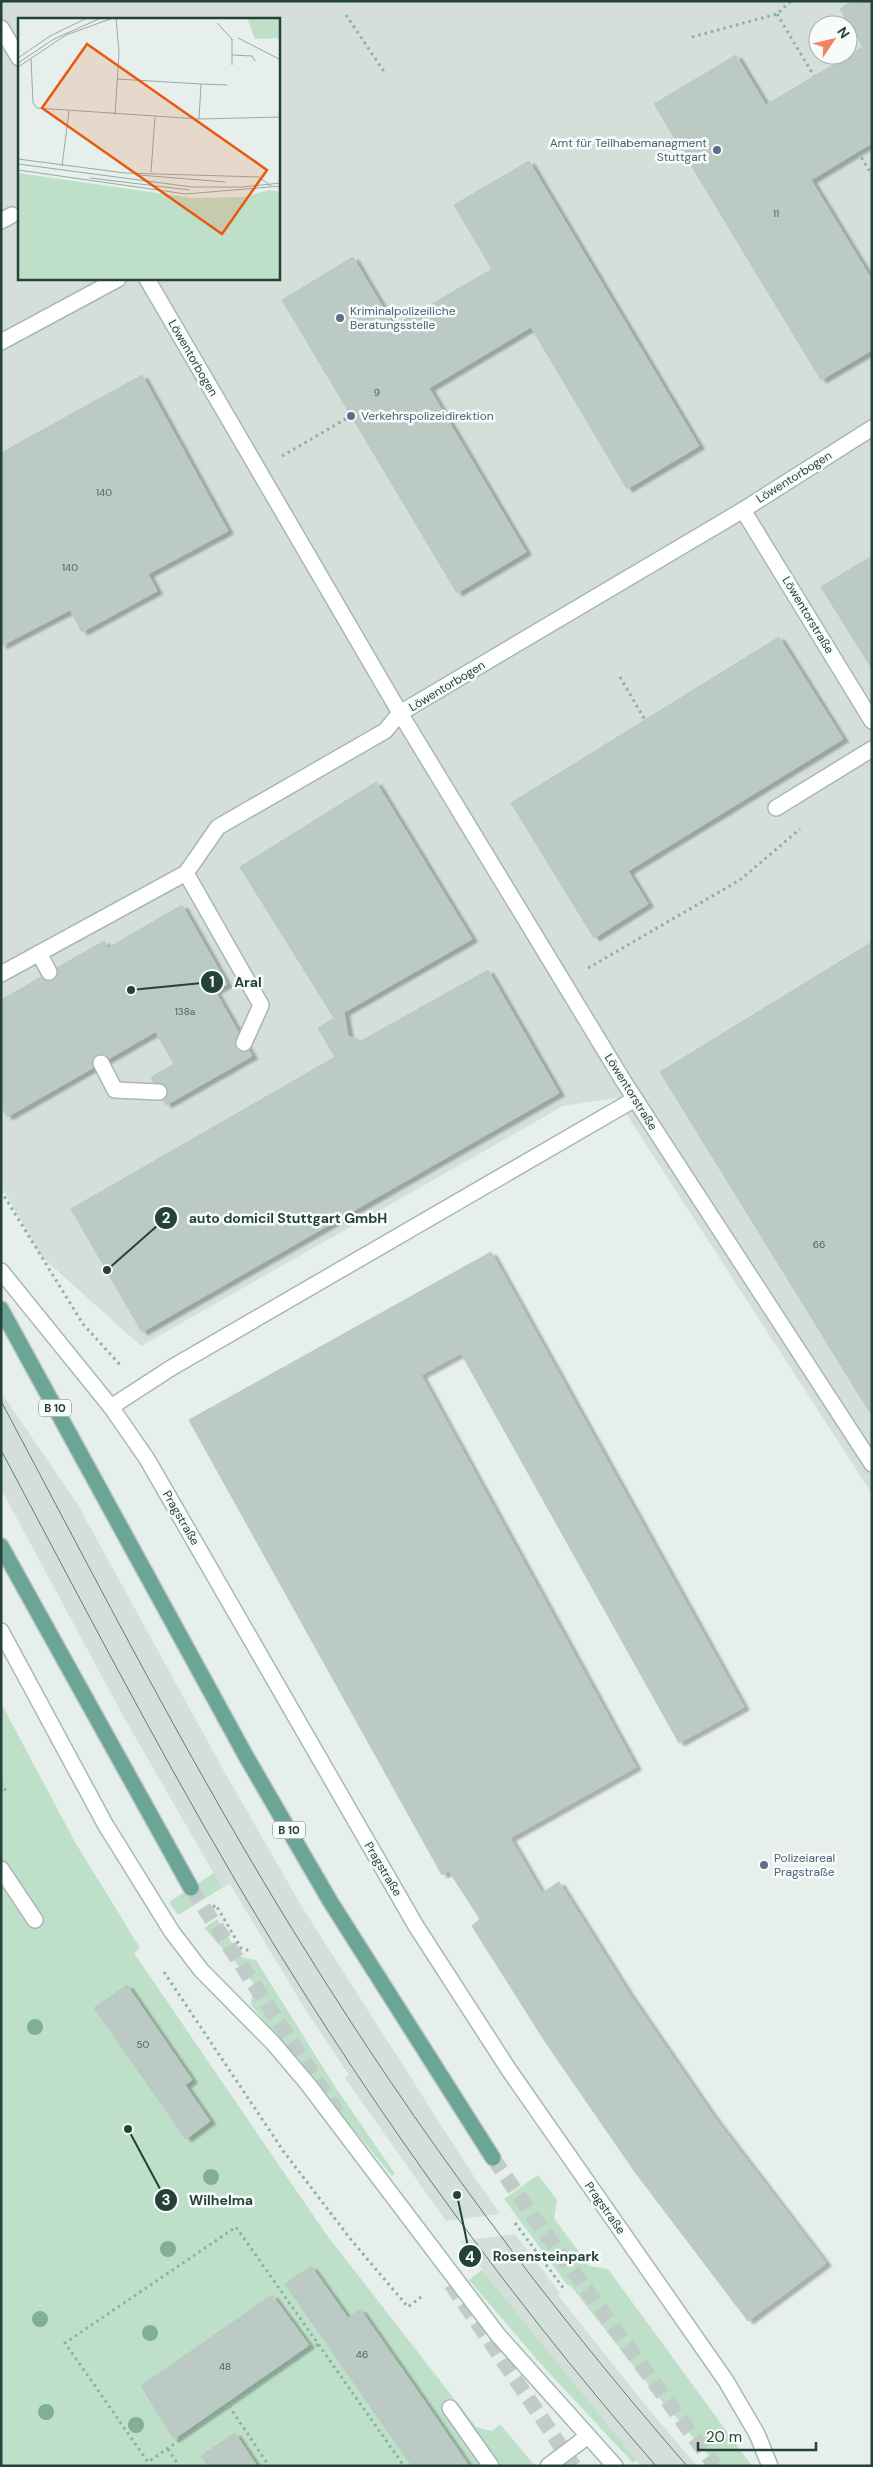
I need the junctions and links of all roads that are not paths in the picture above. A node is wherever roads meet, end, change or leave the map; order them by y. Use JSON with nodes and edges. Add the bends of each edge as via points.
{"nodes":[{"id":1,"x":1,"y":28,"type":"edge"},
{"id":2,"x":18,"y":56,"type":"edge"},
{"id":3,"x":116,"y":280,"type":"edge"},
{"id":4,"x":147,"y":280,"type":"edge"},
{"id":5,"x":1,"y":342,"type":"edge"},
{"id":6,"x":872,"y":428,"type":"edge"},
{"id":7,"x":743,"y":510,"type":"junction"},
{"id":8,"x":400,"y":713,"type":"junction"},
{"id":9,"x":872,"y":721,"type":"edge"},
{"id":10,"x":872,"y":749,"type":"edge"},
{"id":11,"x":776,"y":808,"type":"dead end"},
{"id":12,"x":186,"y":873,"type":"junction"},
{"id":13,"x":39,"y":953,"type":"junction"},
{"id":14,"x":49,"y":972,"type":"dead end"},
{"id":15,"x":1,"y":974,"type":"edge"},
{"id":16,"x":244,"y":1043,"type":"dead end"},
{"id":17,"x":101,"y":1063,"type":"dead end"},
{"id":18,"x":159,"y":1092,"type":"dead end"},
{"id":19,"x":636,"y":1099,"type":"junction"},
{"id":20,"x":1,"y":1271,"type":"edge"},
{"id":21,"x":1,"y":1309,"type":"edge"},
{"id":22,"x":110,"y":1407,"type":"junction"},
{"id":23,"x":872,"y":1464,"type":"edge"},
{"id":24,"x":1,"y":1546,"type":"edge"},
{"id":25,"x":1,"y":1631,"type":"edge"},
{"id":26,"x":1,"y":1869,"type":"edge"},
{"id":27,"x":191,"y":1888,"type":"tunnel mouth"},
{"id":28,"x":35,"y":1920,"type":"dead end"},
{"id":29,"x":494,"y":2158,"type":"tunnel mouth"},
{"id":30,"x":450,"y":2408,"type":"dead end"},
{"id":31,"x":588,"y":2436,"type":"junction"},
{"id":32,"x":491,"y":2466,"type":"edge"},
{"id":33,"x":548,"y":2466,"type":"edge"},
{"id":34,"x":615,"y":2466,"type":"edge"},
{"id":35,"x":770,"y":2466,"type":"edge"}],
"edges":[{"from":1,"to":2,"type":"street"},
{"from":3,"to":5,"type":"street"},
{"from":4,"to":8,"type":"street","name":"Löwentorbogen"},
{"from":6,"to":7,"type":"street","name":"Löwentorbogen"},
{"from":7,"to":8,"type":"street","name":"Löwentorbogen"},
{"from":7,"to":9,"type":"street","name":"Löwentorstraße"},
{"from":8,"to":12,"type":"street","via":[[385,731],[218,827]]},
{"from":8,"to":19,"type":"street","name":"Löwentorstraße"},
{"from":10,"to":11,"type":"street"},
{"from":12,"to":13,"type":"street"},
{"from":12,"to":16,"type":"street","via":[[262,1005]]},
{"from":13,"to":14,"type":"street"},
{"from":13,"to":15,"type":"street"},
{"from":17,"to":18,"type":"street","via":[[116,1090]]},
{"from":19,"to":22,"type":"street","via":[[139,1387]]},
{"from":19,"to":23,"type":"street","name":"Löwentorstraße"},
{"from":20,"to":22,"type":"street","name":"Pragstraße"},
{"from":21,"to":29,"type":"main road","number":"B 10","via":[[242,1749],[330,1901]]},
{"from":22,"to":35,"type":"street","name":"Pragstraße","via":[[147,1459],[416,1926],[509,2070],[726,2382],[757,2434]]},
{"from":24,"to":27,"type":"main road"},
{"from":25,"to":31,"type":"street","via":[[105,1824],[172,1932],[201,1970],[273,2043],[307,2083],[498,2335]]},
{"from":26,"to":28,"type":"street"},
{"from":30,"to":32,"type":"street"},
{"from":31,"to":33,"type":"street"},
{"from":31,"to":34,"type":"street"}]}
